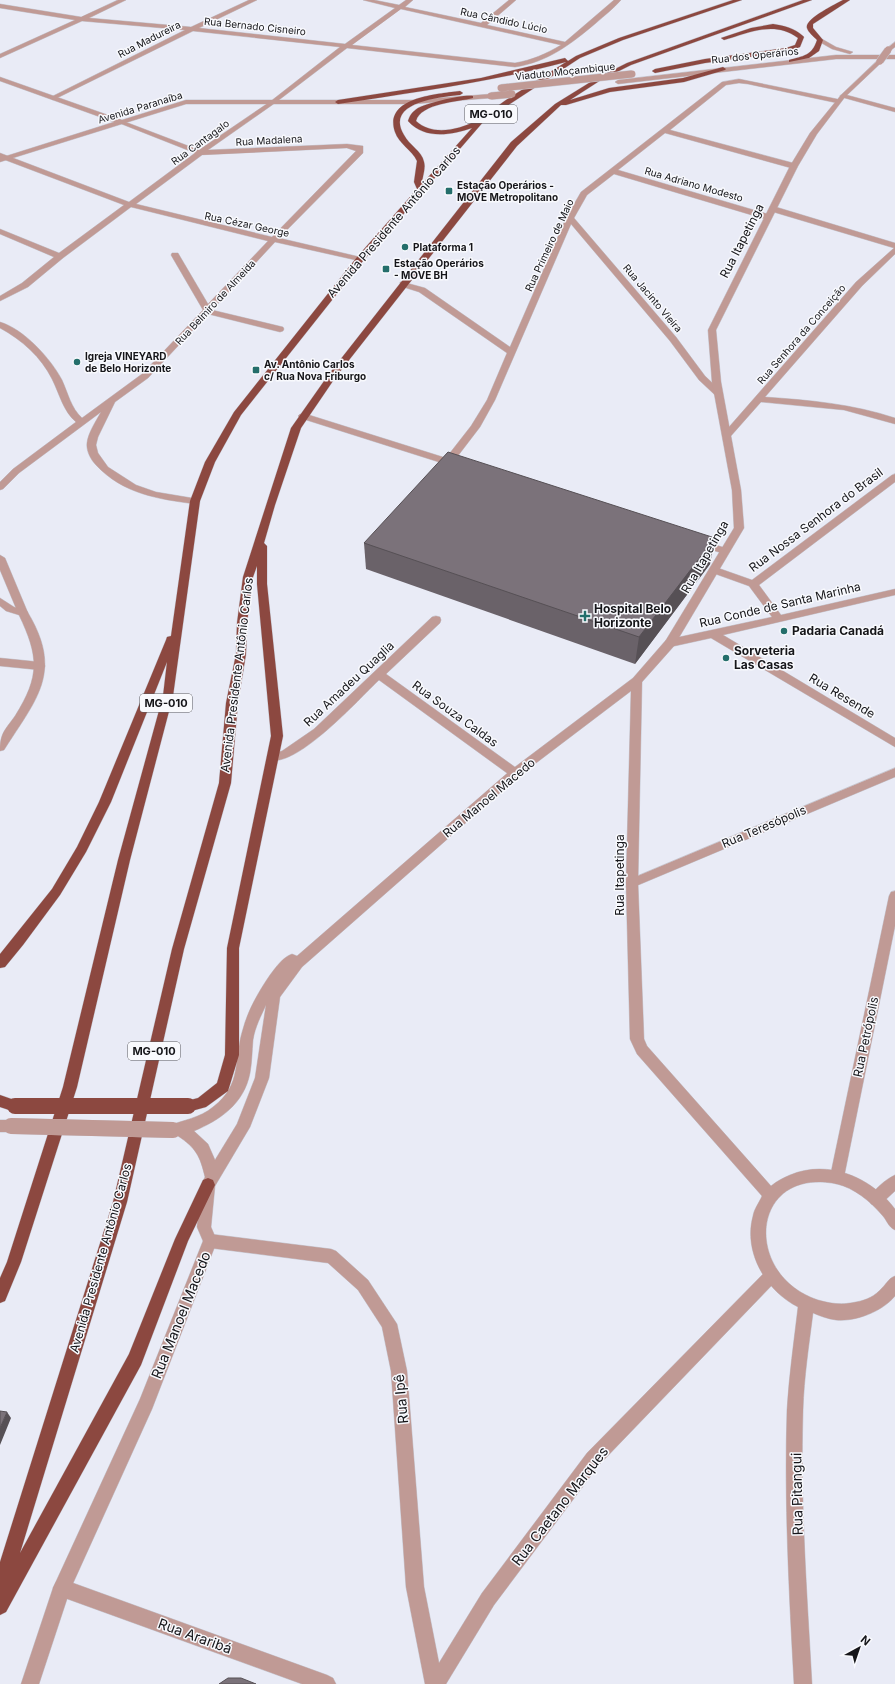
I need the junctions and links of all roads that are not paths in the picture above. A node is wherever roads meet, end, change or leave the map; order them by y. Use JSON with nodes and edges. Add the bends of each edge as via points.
{"nodes":[{"id":1,"x":7,"y":0,"type":"edge"},
{"id":2,"x":123,"y":0,"type":"edge"},
{"id":3,"x":254,"y":0,"type":"edge"},
{"id":4,"x":366,"y":0,"type":"edge"},
{"id":5,"x":410,"y":0,"type":"edge"},
{"id":6,"x":513,"y":0,"type":"edge"},
{"id":7,"x":618,"y":0,"type":"edge"},
{"id":8,"x":739,"y":0,"type":"edge"},
{"id":9,"x":809,"y":0,"type":"edge"},
{"id":10,"x":847,"y":0,"type":"edge"},
{"id":11,"x":0,"y":3,"type":"edge"},
{"id":12,"x":0,"y":6,"type":"edge"},
{"id":13,"x":400,"y":7,"type":"junction"},
{"id":14,"x":83,"y":19,"type":"junction"},
{"id":15,"x":482,"y":26,"type":"junction"},
{"id":16,"x":192,"y":29,"type":"junction"},
{"id":17,"x":820,"y":40,"type":"junction"},
{"id":18,"x":567,"y":44,"type":"junction"},
{"id":19,"x":895,"y":44,"type":"edge"},
{"id":20,"x":346,"y":46,"type":"junction"},
{"id":21,"x":851,"y":52,"type":"junction"},
{"id":22,"x":814,"y":53,"type":"junction"},
{"id":23,"x":895,"y":55,"type":"edge"},
{"id":24,"x":0,"y":56,"type":"edge"},
{"id":25,"x":578,"y":57,"type":"junction"},
{"id":26,"x":647,"y":58,"type":"junction"},
{"id":27,"x":791,"y":61,"type":"junction"},
{"id":28,"x":723,"y":69,"type":"junction"},
{"id":29,"x":655,"y":71,"type":"junction"},
{"id":30,"x":632,"y":74,"type":"joint"},
{"id":31,"x":0,"y":79,"type":"edge"},
{"id":32,"x":618,"y":82,"type":"joint"},
{"id":33,"x":501,"y":88,"type":"joint"},
{"id":34,"x":460,"y":93,"type":"junction"},
{"id":35,"x":491,"y":96,"type":"joint"},
{"id":36,"x":471,"y":97,"type":"junction"},
{"id":37,"x":53,"y":98,"type":"junction"},
{"id":38,"x":840,"y":98,"type":"junction"},
{"id":39,"x":274,"y":102,"type":"junction"},
{"id":40,"x":338,"y":102,"type":"junction"},
{"id":41,"x":370,"y":102,"type":"junction"},
{"id":42,"x":413,"y":102,"type":"junction"},
{"id":43,"x":557,"y":105,"type":"junction"},
{"id":44,"x":895,"y":110,"type":"edge"},
{"id":45,"x":402,"y":111,"type":"junction"},
{"id":46,"x":482,"y":120,"type":"junction"},
{"id":47,"x":121,"y":122,"type":"junction"},
{"id":48,"x":663,"y":130,"type":"junction"},
{"id":49,"x":360,"y":148,"type":"joint"},
{"id":50,"x":200,"y":153,"type":"junction"},
{"id":51,"x":2,"y":157,"type":"edge"},
{"id":52,"x":794,"y":166,"type":"junction"},
{"id":53,"x":613,"y":171,"type":"junction"},
{"id":54,"x":421,"y":190,"type":"junction"},
{"id":55,"x":131,"y":205,"type":"junction"},
{"id":56,"x":771,"y":213,"type":"junction"},
{"id":57,"x":570,"y":218,"type":"junction"},
{"id":58,"x":0,"y":230,"type":"edge"},
{"id":59,"x":273,"y":240,"type":"junction"},
{"id":60,"x":895,"y":246,"type":"edge"},
{"id":61,"x":895,"y":250,"type":"edge"},
{"id":62,"x":174,"y":254,"type":"dead end"},
{"id":63,"x":60,"y":256,"type":"junction"},
{"id":64,"x":360,"y":258,"type":"junction"},
{"id":65,"x":403,"y":284,"type":"junction"},
{"id":66,"x":0,"y":298,"type":"edge"},
{"id":67,"x":208,"y":311,"type":"junction"},
{"id":68,"x":0,"y":325,"type":"edge"},
{"id":69,"x":280,"y":329,"type":"dead end"},
{"id":70,"x":512,"y":352,"type":"junction"},
{"id":71,"x":718,"y":393,"type":"junction"},
{"id":72,"x":758,"y":399,"type":"junction"},
{"id":73,"x":113,"y":401,"type":"junction"},
{"id":74,"x":303,"y":416,"type":"junction"},
{"id":75,"x":895,"y":421,"type":"edge"},
{"id":76,"x":81,"y":422,"type":"junction"},
{"id":77,"x":727,"y":435,"type":"junction"},
{"id":78,"x":448,"y":462,"type":"junction"},
{"id":79,"x":463,"y":467,"type":"edge"},
{"id":80,"x":895,"y":477,"type":"edge"},
{"id":81,"x":0,"y":487,"type":"edge"},
{"id":82,"x":196,"y":501,"type":"junction"},
{"id":83,"x":262,"y":536,"type":"junction"},
{"id":84,"x":693,"y":541,"type":"edge"},
{"id":85,"x":725,"y":551,"type":"junction"},
{"id":86,"x":0,"y":558,"type":"edge"},
{"id":87,"x":714,"y":570,"type":"junction"},
{"id":88,"x":753,"y":584,"type":"junction"},
{"id":89,"x":895,"y":592,"type":"edge"},
{"id":90,"x":0,"y":602,"type":"edge"},
{"id":91,"x":23,"y":613,"type":"junction"},
{"id":92,"x":779,"y":619,"type":"junction"},
{"id":93,"x":436,"y":620,"type":"dead end"},
{"id":94,"x":177,"y":624,"type":"junction"},
{"id":95,"x":714,"y":634,"type":"junction"},
{"id":96,"x":670,"y":643,"type":"junction"},
{"id":97,"x":0,"y":662,"type":"edge"},
{"id":98,"x":40,"y":666,"type":"junction"},
{"id":99,"x":379,"y":675,"type":"junction"},
{"id":100,"x":637,"y":681,"type":"junction"},
{"id":101,"x":895,"y":743,"type":"edge"},
{"id":102,"x":0,"y":747,"type":"edge"},
{"id":103,"x":273,"y":757,"type":"junction"},
{"id":104,"x":895,"y":772,"type":"edge"},
{"id":105,"x":515,"y":774,"type":"junction"},
{"id":106,"x":632,"y":883,"type":"junction"},
{"id":107,"x":895,"y":896,"type":"edge"},
{"id":108,"x":346,"y":920,"type":"junction"},
{"id":109,"x":1,"y":960,"type":"edge"},
{"id":110,"x":0,"y":1101,"type":"edge"},
{"id":111,"x":6,"y":1126,"type":"edge"},
{"id":112,"x":177,"y":1130,"type":"junction"},
{"id":113,"x":837,"y":1177,"type":"junction"},
{"id":114,"x":210,"y":1181,"type":"junction"},
{"id":115,"x":895,"y":1182,"type":"edge"},
{"id":116,"x":770,"y":1195,"type":"junction"},
{"id":117,"x":876,"y":1199,"type":"junction"},
{"id":118,"x":895,"y":1223,"type":"edge"},
{"id":119,"x":210,"y":1241,"type":"junction"},
{"id":120,"x":772,"y":1275,"type":"junction"},
{"id":121,"x":895,"y":1283,"type":"edge"},
{"id":122,"x":0,"y":1296,"type":"edge"},
{"id":123,"x":806,"y":1304,"type":"junction"},
{"id":124,"x":62,"y":1588,"type":"junction"},
{"id":125,"x":0,"y":1589,"type":"edge"},
{"id":126,"x":0,"y":1606,"type":"edge"},
{"id":127,"x":30,"y":1684,"type":"edge"},
{"id":128,"x":327,"y":1684,"type":"edge"},
{"id":129,"x":435,"y":1684,"type":"edge"},
{"id":130,"x":802,"y":1684,"type":"edge"}],
"edges":[{"from":1,"to":11,"type":"street"},
{"from":2,"to":14,"type":"street"},
{"from":3,"to":16,"type":"street","name":"Rua Madureira"},
{"from":4,"to":13,"type":"street","name":"Rua Cândido Lúcio"},
{"from":5,"to":13,"type":"street","name":"Rua Cantagalo"},
{"from":6,"to":15,"type":"street"},
{"from":7,"to":18,"type":"street","name":"Rua Bernado Cisneiro"},
{"from":8,"to":25,"type":"highway","name":"Avenida Presidente Antônio Carlos","number":"MG-010","via":[[621,39]]},
{"from":9,"to":26,"type":"highway","name":"Avenida Presidente Antônio Carlos","number":"MG-010"},
{"from":10,"to":17,"type":"highway","via":[[810,24],[810,28]]},
{"from":12,"to":14,"type":"street","name":"Rua Bernado Cisneiro"},
{"from":13,"to":15,"type":"street","name":"Rua Cândido Lúcio"},
{"from":13,"to":20,"type":"street","name":"Rua Cantagalo"},
{"from":14,"to":16,"type":"street","name":"Rua Bernado Cisneiro"},
{"from":14,"to":24,"type":"street"},
{"from":15,"to":18,"type":"street","name":"Rua Cândido Lúcio"},
{"from":16,"to":20,"type":"street","name":"Rua Bernado Cisneiro"},
{"from":16,"to":37,"type":"street","name":"Rua Madureira"},
{"from":17,"to":21,"type":"street","via":[[834,48]]},
{"from":17,"to":22,"type":"highway","via":[[819,48]]},
{"from":18,"to":20,"type":"street","name":"Rua Bernado Cisneiro","via":[[528,64],[508,65]]},
{"from":19,"to":38,"type":"street","name":"Rua Itapetinga","bridge":true},
{"from":20,"to":39,"type":"street","name":"Rua Cantagalo"},
{"from":21,"to":22,"type":"street","name":"Rua dos Operários"},
{"from":21,"to":23,"type":"street","name":"Rua dos Operários"},
{"from":22,"to":27,"type":"highway"},
{"from":22,"to":29,"type":"street","name":"Rua dos Operários"},
{"from":23,"to":27,"type":"street","name":"Rua dos Operários"},
{"from":25,"to":40,"type":"highway","via":[[505,75]]},
{"from":25,"to":46,"type":"highway","name":"Avenida Presidente Antônio Carlos","number":"MG-010"},
{"from":26,"to":29,"type":"highway","via":[[767,26],[786,28],[801,37],[798,46],[787,50],[705,61]]},
{"from":26,"to":43,"type":"highway","name":"Avenida Presidente Antônio Carlos","number":"MG-010","via":[[599,79]]},
{"from":27,"to":28,"type":"street","name":"Rua dos Operários"},
{"from":28,"to":32,"type":"street","name":"Rua dos Operários"},
{"from":28,"to":43,"type":"highway","via":[[684,80],[609,90]]},
{"from":29,"to":30,"type":"street","name":"Rua dos Operários"},
{"from":30,"to":33,"type":"street","name":"Viaduto Moçambique","bridge":true},
{"from":31,"to":37,"type":"street","name":"Rua Madalena"},
{"from":32,"to":35,"type":"street","name":"Viaduto Moçambique","bridge":true},
{"from":33,"to":34,"type":"street","name":"Avenida Paranaíba"},
{"from":34,"to":40,"type":"street","name":"Avenida Paranaíba"},
{"from":34,"to":42,"type":"highway"},
{"from":35,"to":36,"type":"street","name":"Avenida Paranaíba"},
{"from":36,"to":42,"type":"street","name":"Avenida Paranaíba"},
{"from":36,"to":46,"type":"highway","via":[[420,109],[413,114],[412,121],[422,128],[444,132],[462,129]]},
{"from":37,"to":47,"type":"street","name":"Rua Madalena"},
{"from":38,"to":44,"type":"street"},
{"from":38,"to":48,"type":"street","name":"Rua Primeiro de Maio","via":[[748,82],[724,83]]},
{"from":38,"to":52,"type":"street","name":"Rua Itapetinga"},
{"from":39,"to":40,"type":"street","name":"Avenida Paranaíba"},
{"from":39,"to":47,"type":"street","name":"Avenida Paranaíba","via":[[186,102]]},
{"from":39,"to":50,"type":"street","name":"Rua Cantagalo"},
{"from":40,"to":41,"type":"street","name":"Avenida Paranaíba"},
{"from":41,"to":42,"type":"street","name":"Avenida Paranaíba"},
{"from":41,"to":45,"type":"street","via":[[390,105]]},
{"from":42,"to":45,"type":"highway"},
{"from":43,"to":65,"type":"highway","name":"Avenida Presidente Antônio Carlos","number":"MG-010","via":[[514,144]]},
{"from":45,"to":54,"type":"highway","via":[[398,118],[398,131],[419,158],[421,169],[418,182]]},
{"from":46,"to":54,"type":"highway","name":"Avenida Presidente Antônio Carlos","number":"MG-010"},
{"from":47,"to":50,"type":"street","name":"Rua Madalena"},
{"from":47,"to":51,"type":"street","name":"Avenida Paranaíba"},
{"from":48,"to":52,"type":"street"},
{"from":48,"to":53,"type":"street","name":"Rua Primeiro de Maio"},
{"from":49,"to":50,"type":"street","name":"Rua Madalena","via":[[347,146]]},
{"from":49,"to":59,"type":"street","name":"Rua Belmiro de Almeida","via":[[360,151]]},
{"from":50,"to":55,"type":"street","name":"Rua Cantagalo"},
{"from":51,"to":55,"type":"street","name":"Rua Cézar George"},
{"from":52,"to":56,"type":"street","name":"Rua Itapetinga"},
{"from":53,"to":56,"type":"street","name":"Rua Adriano Modesto"},
{"from":53,"to":57,"type":"street","name":"Rua Primeiro de Maio","via":[[584,194]]},
{"from":54,"to":64,"type":"highway","name":"Avenida Presidente Antônio Carlos","number":"MG-010"},
{"from":55,"to":59,"type":"street","name":"Rua Cézar George"},
{"from":55,"to":63,"type":"street","name":"Rua Cantagalo"},
{"from":56,"to":60,"type":"street","name":"Rua Adriano Modesto"},
{"from":56,"to":71,"type":"street","name":"Rua Itapetinga","via":[[712,330]]},
{"from":57,"to":70,"type":"street","name":"Rua Primeiro de Maio"},
{"from":57,"to":71,"type":"street","name":"Rua Jacinto Vieira","via":[[673,339],[702,378]]},
{"from":58,"to":63,"type":"street"},
{"from":59,"to":64,"type":"street","name":"Rua Cézar George"},
{"from":59,"to":67,"type":"street","name":"Rua Belmiro de Almeida"},
{"from":61,"to":72,"type":"street","name":"Rua Senhora da Conceição","via":[[859,284]]},
{"from":62,"to":67,"type":"street"},
{"from":63,"to":66,"type":"street","name":"Rua Cantagalo","via":[[25,285]]},
{"from":64,"to":82,"type":"highway","name":"Avenida Presidente Antônio Carlos","number":"MG-010","via":[[237,414],[210,462]]},
{"from":65,"to":70,"type":"street","via":[[422,290]]},
{"from":65,"to":74,"type":"highway","name":"Avenida Presidente Antônio Carlos","number":"MG-010"},
{"from":67,"to":69,"type":"street"},
{"from":67,"to":73,"type":"street","name":"Rua Belmiro de Almeida","via":[[145,376]]},
{"from":68,"to":76,"type":"street","via":[[27,342],[42,356],[55,375],[68,408]]},
{"from":70,"to":78,"type":"street","name":"Rua Primeiro de Maio","via":[[491,400],[475,427]]},
{"from":71,"to":77,"type":"street","name":"Rua Itapetinga"},
{"from":72,"to":75,"type":"street","via":[[842,407],[866,411]]},
{"from":72,"to":77,"type":"street","name":"Rua Senhora da Conceição"},
{"from":73,"to":76,"type":"street","name":"Rua Belmiro de Almeida"},
{"from":73,"to":82,"type":"street","via":[[90,443],[93,455],[103,466],[132,486],[149,494]]},
{"from":74,"to":78,"type":"street"},
{"from":74,"to":83,"type":"highway","name":"Avenida Presidente Antônio Carlos","number":"MG-010","via":[[291,440]]},
{"from":76,"to":81,"type":"street","name":"Rua Belmiro de Almeida","via":[[16,471]]},
{"from":77,"to":85,"type":"street","name":"Rua Itapetinga","via":[[740,510],[739,528]]},
{"from":78,"to":79,"type":"street"},
{"from":80,"to":88,"type":"street","name":"Rua Nossa Senhora do Brasil"},
{"from":82,"to":94,"type":"highway","name":"Avenida Presidente Antônio Carlos","number":"MG-010"},
{"from":83,"to":103,"type":"highway","via":[[262,584],[277,736]]},
{"from":83,"to":125,"type":"highway","name":"Avenida Presidente Antônio Carlos","number":"MG-010","via":[[248,577],[225,783],[178,949],[120,1202]]},
{"from":84,"to":85,"type":"street"},
{"from":85,"to":87,"type":"street","name":"Rua Itapetinga"},
{"from":86,"to":91,"type":"street"},
{"from":87,"to":88,"type":"street"},
{"from":87,"to":96,"type":"street","name":"Rua Itapetinga"},
{"from":88,"to":92,"type":"street"},
{"from":89,"to":92,"type":"street","name":"Rua Conde de Santa Marinha"},
{"from":90,"to":91,"type":"street","via":[[10,609]]},
{"from":91,"to":98,"type":"street","via":[[38,645]]},
{"from":92,"to":95,"type":"street","name":"Rua Conde de Santa Marinha"},
{"from":93,"to":99,"type":"street","name":"Rua Amadeu Quaglia"},
{"from":94,"to":109,"type":"highway","via":[[105,802],[82,849],[56,892],[19,941]]},
{"from":94,"to":122,"type":"highway","name":"Avenida Presidente Antônio Carlos","number":"MG-010","via":[[168,696],[124,860],[70,1087],[14,1262]]},
{"from":95,"to":96,"type":"street","name":"Rua Conde de Santa Marinha"},
{"from":95,"to":101,"type":"street","name":"Rua Resende"},
{"from":96,"to":100,"type":"street","name":"Rua Itapetinga"},
{"from":97,"to":98,"type":"street"},
{"from":98,"to":102,"type":"street","via":[[36,687]]},
{"from":99,"to":103,"type":"street","name":"Rua Amadeu Quaglia","via":[[313,736],[292,752]]},
{"from":99,"to":105,"type":"street","name":"Rua Souza Caldas"},
{"from":100,"to":105,"type":"street","name":"Rua Manoel Macedo"},
{"from":100,"to":106,"type":"street","name":"Rua Itapetinga"},
{"from":103,"to":110,"type":"highway","bridge":true,"via":[[233,948],[232,1055],[223,1087],[201,1103],[188,1106],[15,1106]]},
{"from":104,"to":106,"type":"street","name":"Rua Teresópolis"},
{"from":105,"to":108,"type":"street","name":"Rua Manoel Macedo"},
{"from":106,"to":116,"type":"street","name":"Rua Itapetinga","via":[[636,1039],[642,1050]]},
{"from":107,"to":113,"type":"street","name":"Rua Petrópolis"},
{"from":108,"to":112,"type":"street","name":"Rua Manoel Macedo","via":[[286,963],[263,996],[247,1035],[240,1081],[230,1097],[217,1112]]},
{"from":108,"to":114,"type":"street","name":"Rua Manoel Macedo","via":[[297,963],[274,996],[262,1078],[243,1127]]},
{"from":111,"to":112,"type":"street","bridge":true},
{"from":112,"to":114,"type":"street","via":[[196,1139],[209,1163]]},
{"from":113,"to":116,"type":"street","via":[[812,1175],[788,1181]]},
{"from":113,"to":117,"type":"street","via":[[858,1185]]},
{"from":114,"to":119,"type":"street","name":"Rua Manoel Macedo","via":[[204,1227]]},
{"from":114,"to":126,"type":"highway","via":[[182,1239],[135,1358]]},
{"from":115,"to":117,"type":"street"},
{"from":116,"to":120,"type":"street","via":[[760,1212],[757,1233],[761,1254]]},
{"from":117,"to":118,"type":"street"},
{"from":119,"to":124,"type":"street","name":"Rua Manoel Macedo","via":[[146,1403]]},
{"from":119,"to":129,"type":"street","name":"Rua Ipê","via":[[331,1256],[364,1285],[389,1324],[399,1371],[415,1586]]},
{"from":120,"to":123,"type":"street","via":[[787,1292]]},
{"from":120,"to":129,"type":"street","name":"Rua Caetano Marques","via":[[593,1459],[488,1599]]},
{"from":121,"to":123,"type":"street","via":[[889,1294],[866,1309],[836,1313]]},
{"from":123,"to":130,"type":"street","name":"Rua Pitangui","via":[[795,1424]]},
{"from":124,"to":127,"type":"street","name":"Rua Manoel Macedo"},
{"from":124,"to":128,"type":"street","name":"Rua Araribá"}]}
